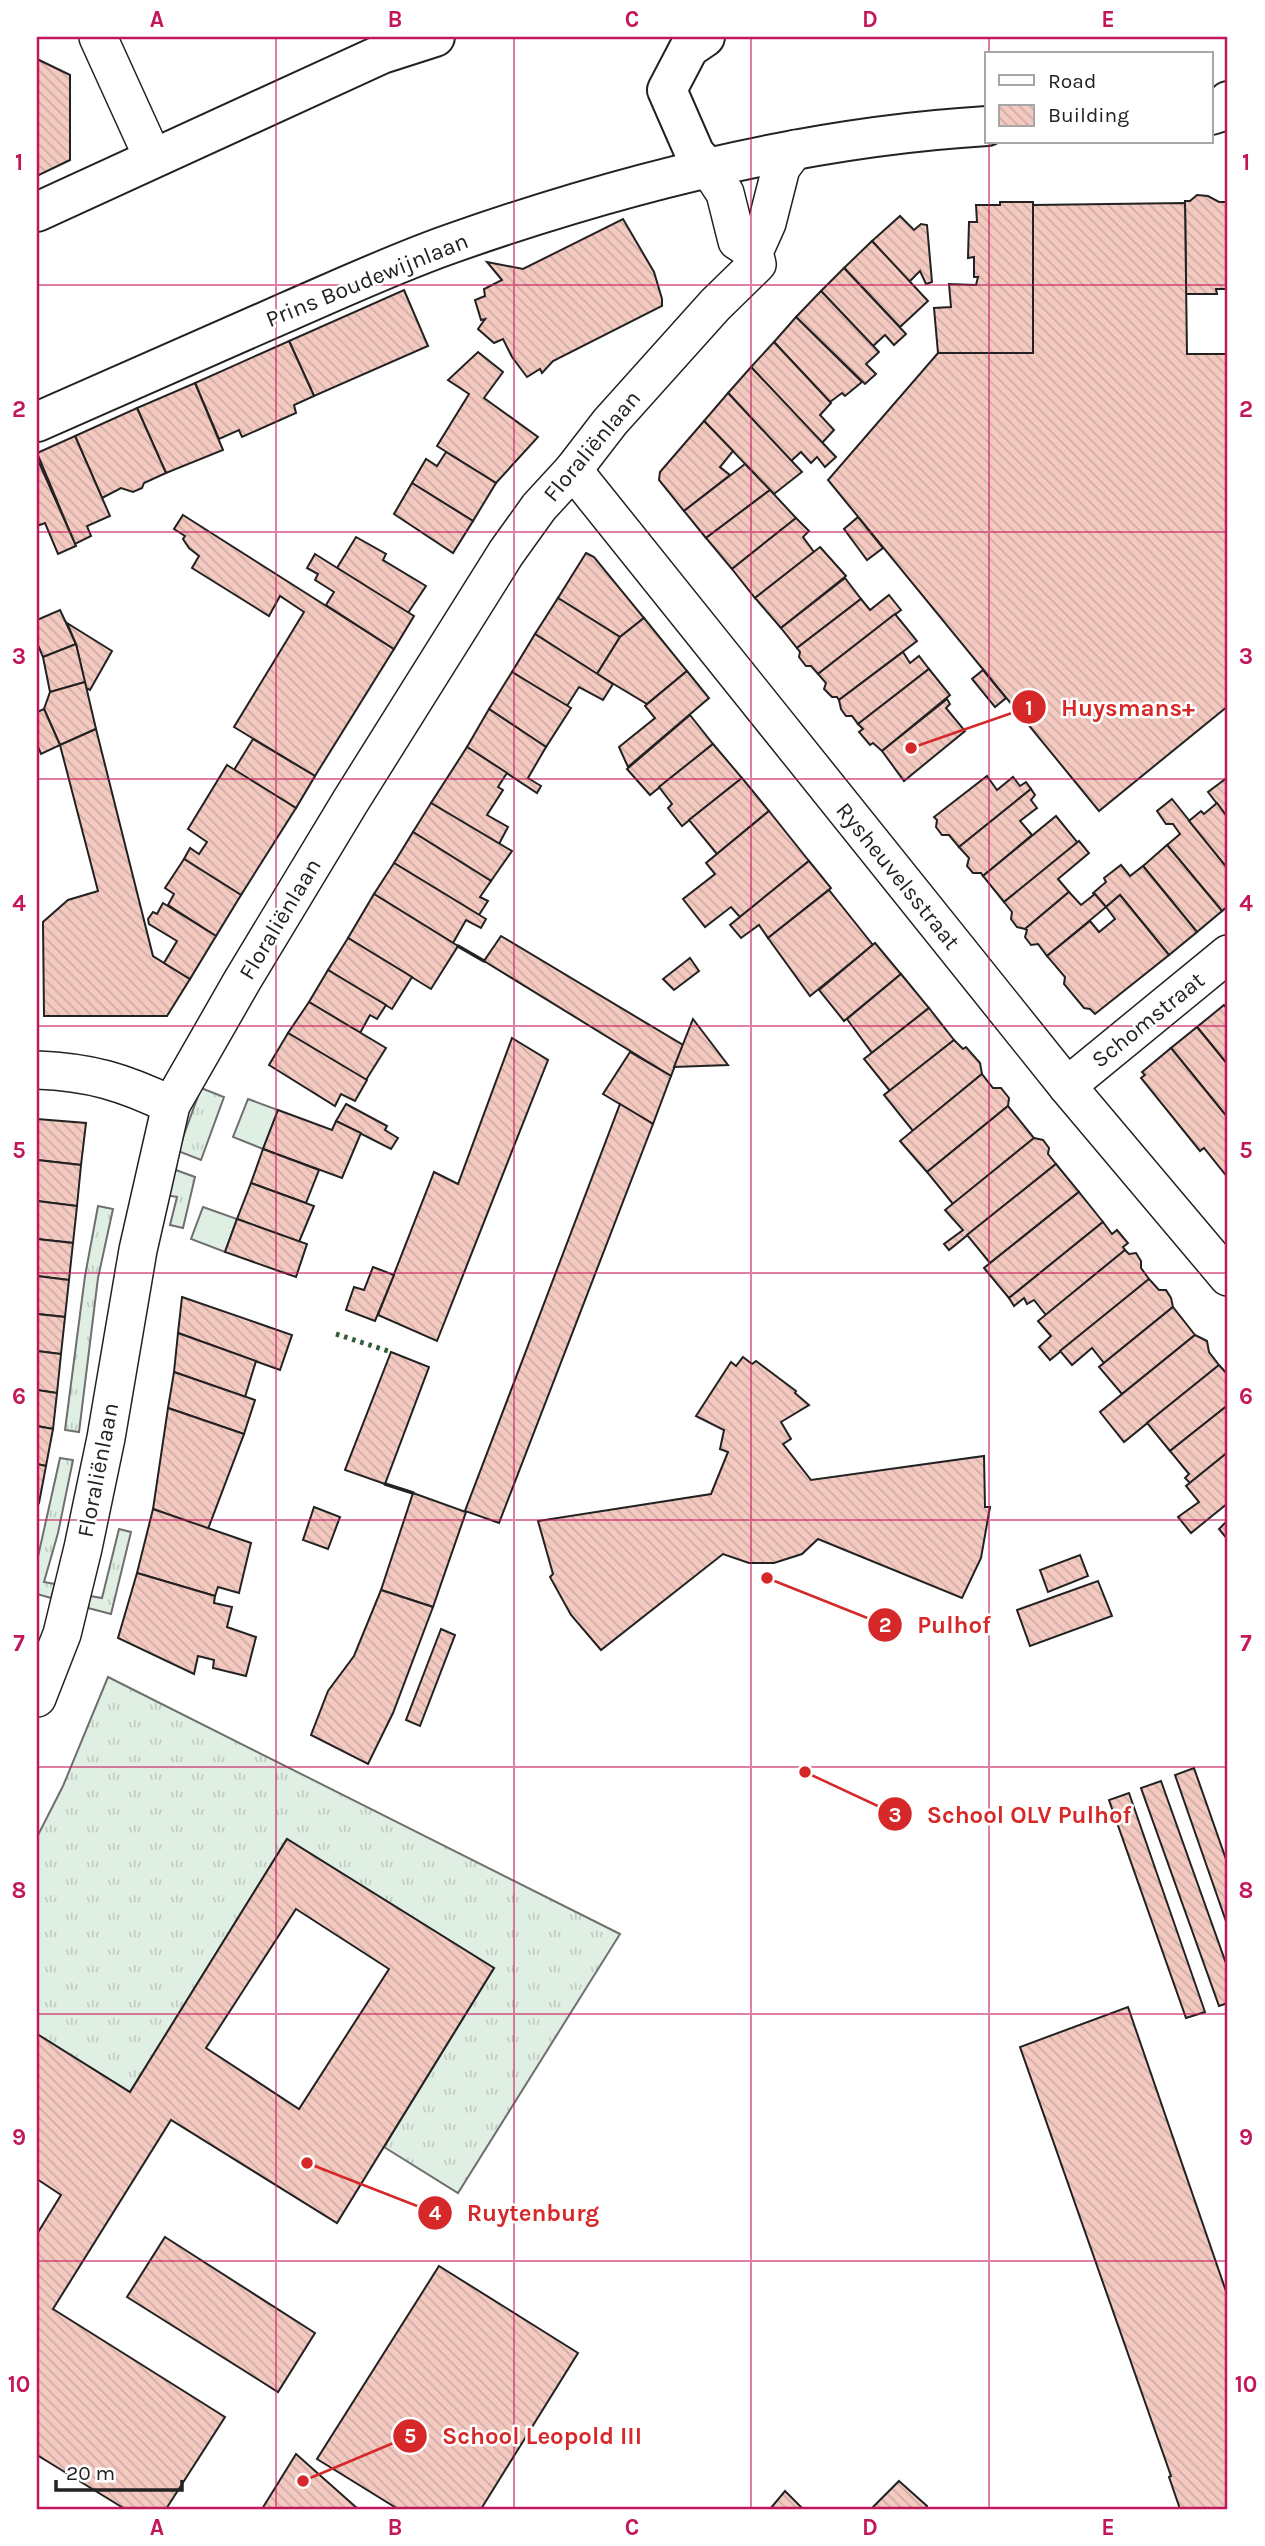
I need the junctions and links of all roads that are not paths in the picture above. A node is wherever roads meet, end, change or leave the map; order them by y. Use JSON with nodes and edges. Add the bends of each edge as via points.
{"nodes":[{"id":1,"x":98,"y":37,"type":"edge"},
{"id":2,"x":435,"y":37,"type":"edge"},
{"id":3,"x":705,"y":37,"type":"edge"},
{"id":4,"x":1228,"y":101,"type":"edge"},
{"id":5,"x":1212,"y":115,"type":"edge"},
{"id":6,"x":985,"y":126,"type":"edge"},
{"id":7,"x":795,"y":149,"type":"junction"},
{"id":8,"x":153,"y":158,"type":"junction"},
{"id":9,"x":709,"y":169,"type":"junction"},
{"id":10,"x":37,"y":212,"type":"edge"},
{"id":11,"x":754,"y":252,"type":"junction"},
{"id":12,"x":37,"y":422,"type":"edge"},
{"id":13,"x":573,"y":470,"type":"junction"},
{"id":14,"x":1228,"y":954,"type":"edge"},
{"id":15,"x":37,"y":1070,"type":"edge"},
{"id":16,"x":1067,"y":1086,"type":"junction"},
{"id":17,"x":171,"y":1105,"type":"junction"},
{"id":18,"x":1228,"y":1277,"type":"edge"},
{"id":19,"x":37,"y":1698,"type":"edge"}],
"edges":[{"from":1,"to":8,"type":"street"},
{"from":2,"to":8,"type":"main road","via":[[382,54]]},
{"from":3,"to":9,"type":"main road","via":[[689,48],[667,90],[695,154]]},
{"from":4,"to":5,"type":"main road","via":[[1224,111]]},
{"from":6,"to":7,"type":"main road","name":"Prins Boudewijnlaan"},
{"from":7,"to":9,"type":"main road","name":"Prins Boudewijnlaan"},
{"from":7,"to":11,"type":"street","name":"Floraliënlaan","via":[[781,168]]},
{"from":8,"to":10,"type":"main road"},
{"from":9,"to":11,"type":"street","via":[[725,193],[737,241]]},
{"from":9,"to":12,"type":"main road","name":"Prins Boudewijnlaan","via":[[629,188],[449,244]]},
{"from":11,"to":13,"type":"street","name":"Floraliënlaan","via":[[757,264],[610,422]]},
{"from":13,"to":16,"type":"street","name":"Rysheuvelsstraat"},
{"from":13,"to":17,"type":"street","name":"Floraliënlaan","via":[[506,553],[350,802]]},
{"from":14,"to":16,"type":"street","name":"Schomstraat"},
{"from":15,"to":17,"type":"street","via":[[95,1076]]},
{"from":16,"to":18,"type":"street","name":"Rysheuvelsstraat"},
{"from":17,"to":19,"type":"street","name":"Floraliënlaan","via":[[138,1250],[78,1569],[62,1633]]}]}
